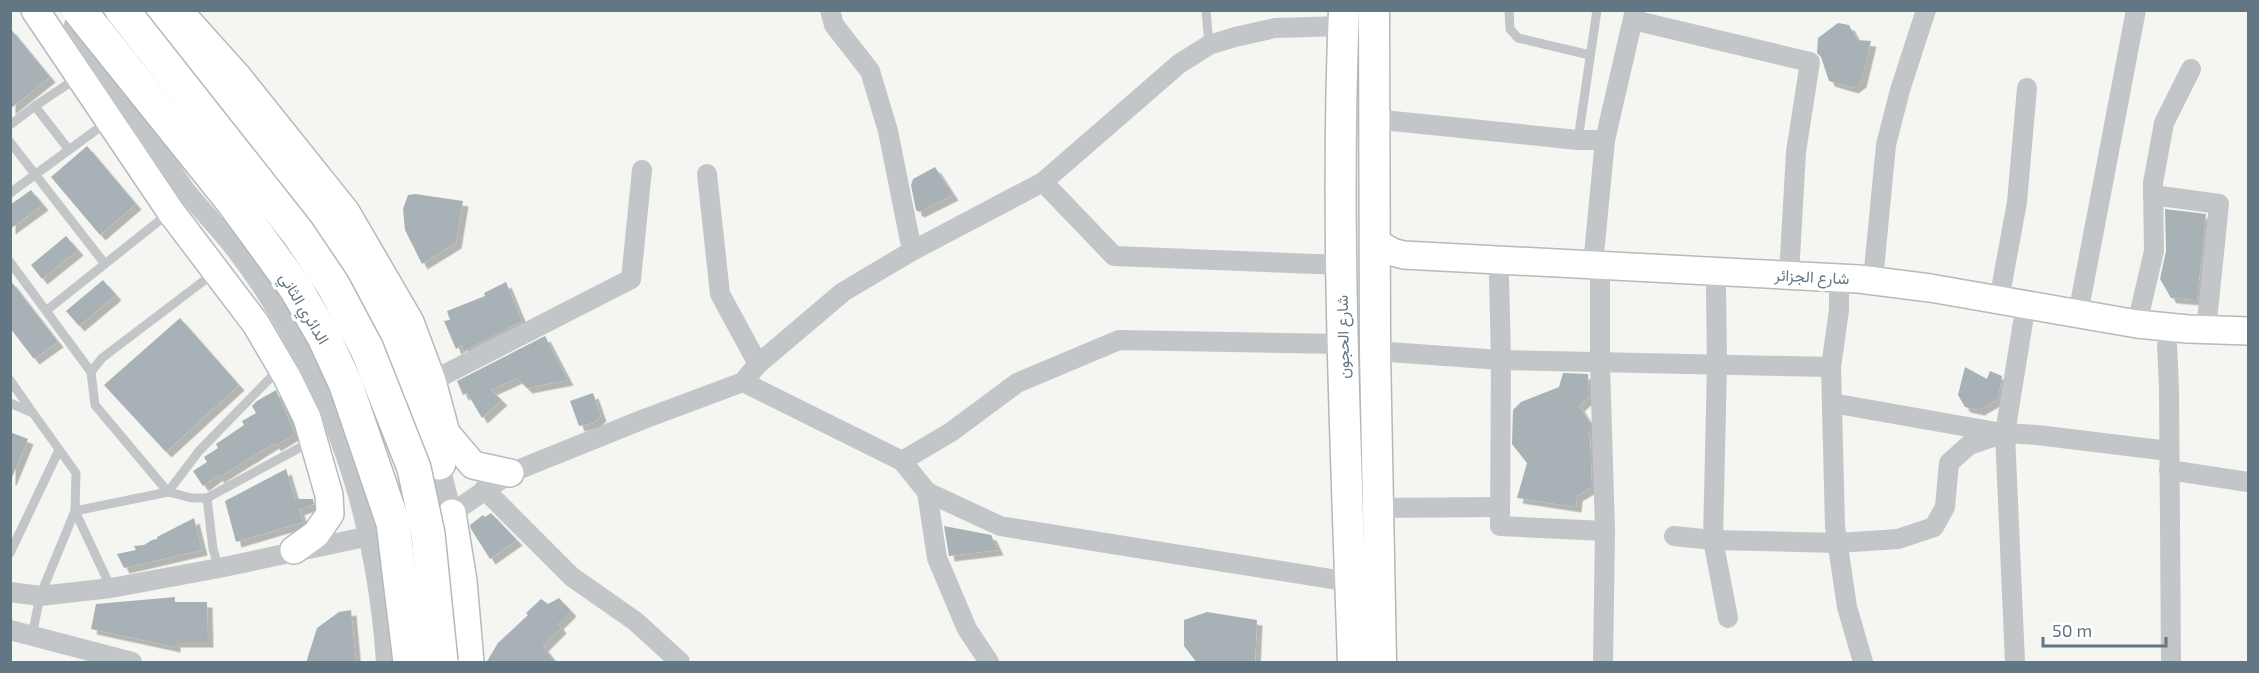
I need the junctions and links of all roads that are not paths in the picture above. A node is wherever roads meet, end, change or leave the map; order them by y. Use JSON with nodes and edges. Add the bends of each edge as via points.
{"nodes":[{"id":1,"x":35,"y":10,"type":"edge"},
{"id":2,"x":64,"y":10,"type":"edge"},
{"id":3,"x":79,"y":10,"type":"edge"},
{"id":4,"x":122,"y":10,"type":"edge"},
{"id":5,"x":144,"y":10,"type":"edge"},
{"id":6,"x":178,"y":10,"type":"edge"},
{"id":7,"x":830,"y":10,"type":"edge"},
{"id":8,"x":1206,"y":10,"type":"edge"},
{"id":9,"x":1374,"y":10,"type":"edge"},
{"id":10,"x":1509,"y":10,"type":"edge"},
{"id":11,"x":1597,"y":10,"type":"edge"},
{"id":12,"x":1926,"y":10,"type":"edge"},
{"id":13,"x":2136,"y":10,"type":"edge"},
{"id":14,"x":1634,"y":15,"type":"edge"},
{"id":15,"x":1344,"y":18,"type":"edge"},
{"id":16,"x":1209,"y":45,"type":"junction"},
{"id":17,"x":1590,"y":55,"type":"junction"},
{"id":18,"x":2191,"y":69,"type":"dead end"},
{"id":19,"x":80,"y":76,"type":"junction"},
{"id":20,"x":2027,"y":88,"type":"dead end"},
{"id":21,"x":35,"y":106,"type":"junction"},
{"id":22,"x":1373,"y":119,"type":"junction"},
{"id":23,"x":109,"y":121,"type":"junction"},
{"id":24,"x":10,"y":125,"type":"edge"},
{"id":25,"x":1578,"y":140,"type":"junction"},
{"id":26,"x":1605,"y":140,"type":"junction"},
{"id":27,"x":10,"y":142,"type":"edge"},
{"id":28,"x":69,"y":150,"type":"junction"},
{"id":29,"x":642,"y":170,"type":"dead end"},
{"id":30,"x":707,"y":174,"type":"dead end"},
{"id":31,"x":35,"y":175,"type":"junction"},
{"id":32,"x":1043,"y":182,"type":"junction"},
{"id":33,"x":10,"y":193,"type":"edge"},
{"id":34,"x":2153,"y":195,"type":"junction"},
{"id":35,"x":171,"y":212,"type":"junction"},
{"id":36,"x":1376,"y":242,"type":"junction"},
{"id":37,"x":912,"y":251,"type":"junction"},
{"id":38,"x":10,"y":262,"type":"edge"},
{"id":39,"x":105,"y":264,"type":"junction"},
{"id":40,"x":1341,"y":265,"type":"junction"},
{"id":41,"x":1598,"y":271,"type":"junction"},
{"id":42,"x":216,"y":272,"type":"junction"},
{"id":43,"x":1789,"y":275,"type":"junction"},
{"id":44,"x":1499,"y":277,"type":"junction"},
{"id":45,"x":1376,"y":279,"type":"junction"},
{"id":46,"x":1873,"y":280,"type":"junction"},
{"id":47,"x":1716,"y":288,"type":"junction"},
{"id":48,"x":1839,"y":295,"type":"junction"},
{"id":49,"x":1999,"y":300,"type":"junction"},
{"id":50,"x":47,"y":310,"type":"junction"},
{"id":51,"x":2078,"y":314,"type":"junction"},
{"id":52,"x":2023,"y":322,"type":"junction"},
{"id":53,"x":2137,"y":324,"type":"junction"},
{"id":54,"x":2206,"y":330,"type":"junction"},
{"id":55,"x":2248,"y":331,"type":"edge"},
{"id":56,"x":1342,"y":344,"type":"junction"},
{"id":57,"x":2167,"y":345,"type":"junction"},
{"id":58,"x":2248,"y":349,"type":"edge"},
{"id":59,"x":1375,"y":351,"type":"junction"},
{"id":60,"x":1501,"y":360,"type":"junction"},
{"id":61,"x":758,"y":364,"type":"junction"},
{"id":62,"x":1600,"y":364,"type":"junction"},
{"id":63,"x":1717,"y":365,"type":"junction"},
{"id":64,"x":281,"y":367,"type":"junction"},
{"id":65,"x":1831,"y":367,"type":"junction"},
{"id":66,"x":92,"y":372,"type":"junction"},
{"id":67,"x":10,"y":380,"type":"edge"},
{"id":68,"x":432,"y":381,"type":"junction"},
{"id":69,"x":743,"y":382,"type":"junction"},
{"id":70,"x":10,"y":403,"type":"edge"},
{"id":71,"x":1832,"y":403,"type":"junction"},
{"id":72,"x":33,"y":413,"type":"junction"},
{"id":73,"x":2005,"y":433,"type":"junction"},
{"id":74,"x":314,"y":440,"type":"junction"},
{"id":75,"x":443,"y":448,"type":"junction"},
{"id":76,"x":59,"y":450,"type":"junction"},
{"id":77,"x":2169,"y":460,"type":"junction"},
{"id":78,"x":902,"y":461,"type":"junction"},
{"id":79,"x":510,"y":473,"type":"junction"},
{"id":80,"x":2248,"y":482,"type":"edge"},
{"id":81,"x":484,"y":489,"type":"junction"},
{"id":82,"x":168,"y":492,"type":"junction"},
{"id":83,"x":927,"y":492,"type":"junction"},
{"id":84,"x":207,"y":498,"type":"junction"},
{"id":85,"x":1500,"y":507,"type":"junction"},
{"id":86,"x":1376,"y":508,"type":"junction"},
{"id":87,"x":75,"y":511,"type":"junction"},
{"id":88,"x":452,"y":513,"type":"junction"},
{"id":89,"x":1605,"y":531,"type":"junction"},
{"id":90,"x":370,"y":536,"type":"junction"},
{"id":91,"x":1674,"y":536,"type":"dead end"},
{"id":92,"x":1713,"y":540,"type":"junction"},
{"id":93,"x":1839,"y":543,"type":"junction"},
{"id":94,"x":294,"y":550,"type":"junction"},
{"id":95,"x":10,"y":553,"type":"edge"},
{"id":96,"x":219,"y":568,"type":"junction"},
{"id":97,"x":1350,"y":582,"type":"junction"},
{"id":98,"x":111,"y":588,"type":"junction"},
{"id":99,"x":10,"y":592,"type":"edge"},
{"id":100,"x":40,"y":597,"type":"junction"},
{"id":101,"x":1728,"y":618,"type":"dead end"},
{"id":102,"x":10,"y":630,"type":"edge"},
{"id":103,"x":32,"y":636,"type":"junction"},
{"id":104,"x":131,"y":662,"type":"edge"},
{"id":105,"x":386,"y":663,"type":"edge"},
{"id":106,"x":410,"y":663,"type":"edge"},
{"id":107,"x":441,"y":663,"type":"edge"},
{"id":108,"x":470,"y":663,"type":"edge"},
{"id":109,"x":681,"y":663,"type":"edge"},
{"id":110,"x":989,"y":663,"type":"edge"},
{"id":111,"x":1353,"y":663,"type":"edge"},
{"id":112,"x":1381,"y":663,"type":"edge"},
{"id":113,"x":1603,"y":663,"type":"edge"},
{"id":114,"x":1863,"y":663,"type":"edge"},
{"id":115,"x":2015,"y":663,"type":"edge"},
{"id":116,"x":2171,"y":663,"type":"edge"}],
"edges":[{"from":1,"to":19,"type":"street"},
{"from":2,"to":90,"type":"street","via":[[121,98],[186,190],[234,247],[291,333],[348,459]]},
{"from":3,"to":106,"type":"highway","name":"الدائري الثاني","bridge":true,"via":[[233,202],[295,287],[324,337],[351,397],[393,523]]},
{"from":4,"to":107,"type":"highway","name":"الدائري الثاني","bridge":true,"via":[[298,233],[333,285],[367,349],[414,468],[428,534]]},
{"from":5,"to":75,"type":"highway","via":[[247,119],[334,227],[408,360]]},
{"from":6,"to":68,"type":"street","via":[[238,77],[346,212],[410,322]]},
{"from":7,"to":37,"type":"street","via":[[834,25],[870,71],[888,131]]},
{"from":8,"to":16,"type":"lane"},
{"from":9,"to":22,"type":"main road","name":"شارع الحجون"},
{"from":10,"to":17,"type":"lane","via":[[1510,29],[1518,38]]},
{"from":11,"to":17,"type":"lane"},
{"from":12,"to":46,"type":"street","via":[[1886,145]]},
{"from":13,"to":51,"type":"street"},
{"from":14,"to":26,"type":"street"},
{"from":14,"to":43,"type":"street","via":[[1810,62],[1796,152]]},
{"from":15,"to":16,"type":"street","via":[[1275,28]]},
{"from":15,"to":40,"type":"main road","name":"شارع الحجون"},
{"from":16,"to":32,"type":"street","via":[[1179,64]]},
{"from":17,"to":25,"type":"lane"},
{"from":18,"to":34,"type":"street","via":[[2164,123]]},
{"from":19,"to":21,"type":"lane"},
{"from":19,"to":23,"type":"street"},
{"from":20,"to":49,"type":"street","via":[[2017,202]]},
{"from":21,"to":24,"type":"lane"},
{"from":21,"to":28,"type":"lane"},
{"from":22,"to":25,"type":"street"},
{"from":22,"to":36,"type":"main road","name":"شارع الحجون"},
{"from":23,"to":28,"type":"lane"},
{"from":23,"to":35,"type":"street"},
{"from":25,"to":26,"type":"street"},
{"from":26,"to":41,"type":"street"},
{"from":27,"to":31,"type":"lane"},
{"from":28,"to":31,"type":"lane"},
{"from":29,"to":68,"type":"street","via":[[631,279]]},
{"from":30,"to":61,"type":"street","via":[[720,294]]},
{"from":31,"to":33,"type":"lane"},
{"from":31,"to":39,"type":"lane"},
{"from":32,"to":37,"type":"street"},
{"from":32,"to":40,"type":"street","via":[[1114,256]]},
{"from":34,"to":53,"type":"street","via":[[2154,251]]},
{"from":34,"to":54,"type":"street","via":[[2219,204]]},
{"from":35,"to":39,"type":"lane"},
{"from":35,"to":42,"type":"street"},
{"from":36,"to":41,"type":"street","name":"شارع الجزائر","via":[[1398,254]]},
{"from":36,"to":45,"type":"main road","name":"شارع الحجون"},
{"from":37,"to":61,"type":"street","via":[[843,292]]},
{"from":38,"to":50,"type":"lane"},
{"from":39,"to":50,"type":"lane"},
{"from":40,"to":56,"type":"main road","name":"شارع الحجون"},
{"from":41,"to":43,"type":"street","name":"شارع الجزائر"},
{"from":41,"to":44,"type":"street","name":"شارع الجزائر"},
{"from":41,"to":47,"type":"street","name":"شارع الجزائر"},
{"from":41,"to":62,"type":"street"},
{"from":42,"to":64,"type":"street","via":[[256,324]]},
{"from":42,"to":66,"type":"lane","via":[[102,358]]},
{"from":43,"to":46,"type":"street","name":"شارع الجزائر"},
{"from":44,"to":45,"type":"street","name":"شارع الجزائر","via":[[1396,272]]},
{"from":44,"to":60,"type":"street"},
{"from":45,"to":59,"type":"main road","name":"شارع الحجون"},
{"from":46,"to":49,"type":"street","name":"شارع الجزائر"},
{"from":47,"to":48,"type":"street","name":"شارع الجزائر"},
{"from":47,"to":63,"type":"street"},
{"from":48,"to":52,"type":"street","name":"شارع الجزائر","via":[[1888,299]]},
{"from":48,"to":65,"type":"street"},
{"from":49,"to":51,"type":"street","name":"شارع الجزائر"},
{"from":50,"to":66,"type":"lane"},
{"from":51,"to":53,"type":"street","name":"شارع الجزائر"},
{"from":52,"to":57,"type":"street","name":"شارع الجزائر"},
{"from":52,"to":73,"type":"street"},
{"from":53,"to":54,"type":"street","name":"شارع الجزائر"},
{"from":54,"to":55,"type":"street","name":"شارع الجزائر"},
{"from":56,"to":78,"type":"street","via":[[1119,340],[1017,383],[951,432]]},
{"from":56,"to":97,"type":"main road","name":"شارع الحجون"},
{"from":57,"to":58,"type":"street","name":"شارع الجزائر"},
{"from":57,"to":77,"type":"street"},
{"from":59,"to":60,"type":"street"},
{"from":59,"to":86,"type":"main road","name":"شارع الحجون"},
{"from":60,"to":62,"type":"street"},
{"from":60,"to":85,"type":"street"},
{"from":61,"to":69,"type":"street"},
{"from":62,"to":63,"type":"street"},
{"from":62,"to":89,"type":"street"},
{"from":63,"to":65,"type":"street"},
{"from":63,"to":92,"type":"street"},
{"from":64,"to":74,"type":"street"},
{"from":64,"to":82,"type":"lane","via":[[199,451]]},
{"from":65,"to":71,"type":"street"},
{"from":66,"to":82,"type":"lane","via":[[96,405]]},
{"from":67,"to":72,"type":"lane"},
{"from":68,"to":75,"type":"street"},
{"from":69,"to":78,"type":"street"},
{"from":69,"to":79,"type":"street"},
{"from":70,"to":72,"type":"lane"},
{"from":71,"to":73,"type":"street"},
{"from":71,"to":93,"type":"street","via":[[1835,526]]},
{"from":72,"to":76,"type":"lane"},
{"from":73,"to":77,"type":"street","via":[[2037,435]]},
{"from":73,"to":93,"type":"street","via":[[1969,445],[1949,463],[1945,507],[1934,527],[1898,539]]},
{"from":73,"to":115,"type":"street"},
{"from":74,"to":84,"type":"lane"},
{"from":74,"to":94,"type":"street","via":[[329,495],[330,514],[316,534]]},
{"from":75,"to":79,"type":"street","via":[[473,465]]},
{"from":75,"to":88,"type":"street"},
{"from":76,"to":87,"type":"lane","via":[[76,473]]},
{"from":76,"to":95,"type":"lane"},
{"from":77,"to":80,"type":"street"},
{"from":77,"to":116,"type":"street"},
{"from":78,"to":83,"type":"street"},
{"from":79,"to":81,"type":"street"},
{"from":81,"to":88,"type":"street"},
{"from":81,"to":109,"type":"street","via":[[572,577],[635,621]]},
{"from":82,"to":84,"type":"lane"},
{"from":82,"to":87,"type":"lane"},
{"from":83,"to":97,"type":"street","via":[[1000,526]]},
{"from":83,"to":110,"type":"street","via":[[937,558],[967,629]]},
{"from":84,"to":96,"type":"lane"},
{"from":85,"to":86,"type":"street"},
{"from":85,"to":89,"type":"street","via":[[1500,526]]},
{"from":86,"to":112,"type":"main road","name":"شارع الحجون"},
{"from":87,"to":98,"type":"lane"},
{"from":87,"to":100,"type":"lane"},
{"from":88,"to":90,"type":"street"},
{"from":88,"to":108,"type":"street"},
{"from":89,"to":113,"type":"street"},
{"from":90,"to":94,"type":"street"},
{"from":90,"to":105,"type":"street","via":[[383,609]]},
{"from":91,"to":92,"type":"street"},
{"from":92,"to":93,"type":"street"},
{"from":92,"to":101,"type":"street"},
{"from":93,"to":114,"type":"street","via":[[1847,607]]},
{"from":94,"to":96,"type":"street"},
{"from":96,"to":98,"type":"street"},
{"from":97,"to":111,"type":"main road","name":"شارع الحجون"},
{"from":98,"to":100,"type":"street"},
{"from":99,"to":100,"type":"street"},
{"from":100,"to":103,"type":"lane"},
{"from":102,"to":103,"type":"street"},
{"from":103,"to":104,"type":"street"}]}
